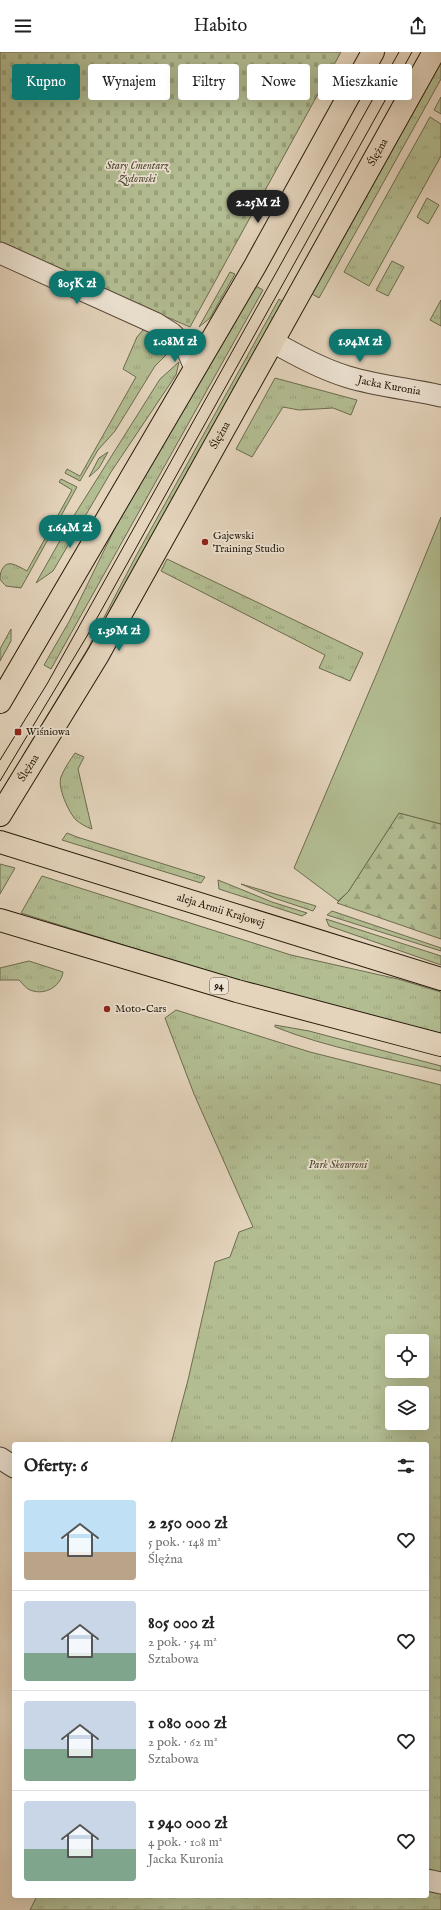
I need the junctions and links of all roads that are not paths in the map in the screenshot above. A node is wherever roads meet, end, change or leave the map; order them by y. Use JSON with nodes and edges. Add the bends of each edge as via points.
{"nodes":[{"id":1,"x":373,"y":52,"type":"edge"},
{"id":2,"x":434,"y":52,"type":"edge"},
{"id":3,"x":0,"y":253,"type":"edge"},
{"id":4,"x":273,"y":342,"type":"junction"},
{"id":5,"x":195,"y":368,"type":"junction"},
{"id":6,"x":441,"y":396,"type":"edge"},
{"id":7,"x":0,"y":702,"type":"edge"},
{"id":8,"x":0,"y":815,"type":"edge"},
{"id":9,"x":0,"y":842,"type":"edge"},
{"id":10,"x":0,"y":920,"type":"edge"},
{"id":11,"x":441,"y":979,"type":"edge"},
{"id":12,"x":441,"y":1045,"type":"edge"},
{"id":13,"x":0,"y":1458,"type":"edge"},
{"id":14,"x":12,"y":1466,"type":"edge"},
{"id":15,"x":429,"y":1880,"type":"edge"},
{"id":16,"x":441,"y":1883,"type":"edge"}],
"edges":[{"from":1,"to":5,"type":"main road"},
{"from":2,"to":4,"type":"main road","name":"Ślężna"},
{"from":3,"to":5,"type":"street","via":[[171,333],[186,347]]},
{"from":4,"to":6,"type":"street","name":"Jacka Kuronia","via":[[323,368],[348,377]]},
{"from":4,"to":8,"type":"main road","name":"Ślężna","via":[[98,655]]},
{"from":5,"to":7,"type":"main road"},
{"from":9,"to":11,"type":"main road","name":"aleja Armii Krajowej"},
{"from":10,"to":12,"type":"main road","number":"94","via":[[237,991]]},
{"from":13,"to":14,"type":"street"},
{"from":15,"to":16,"type":"street"}]}
